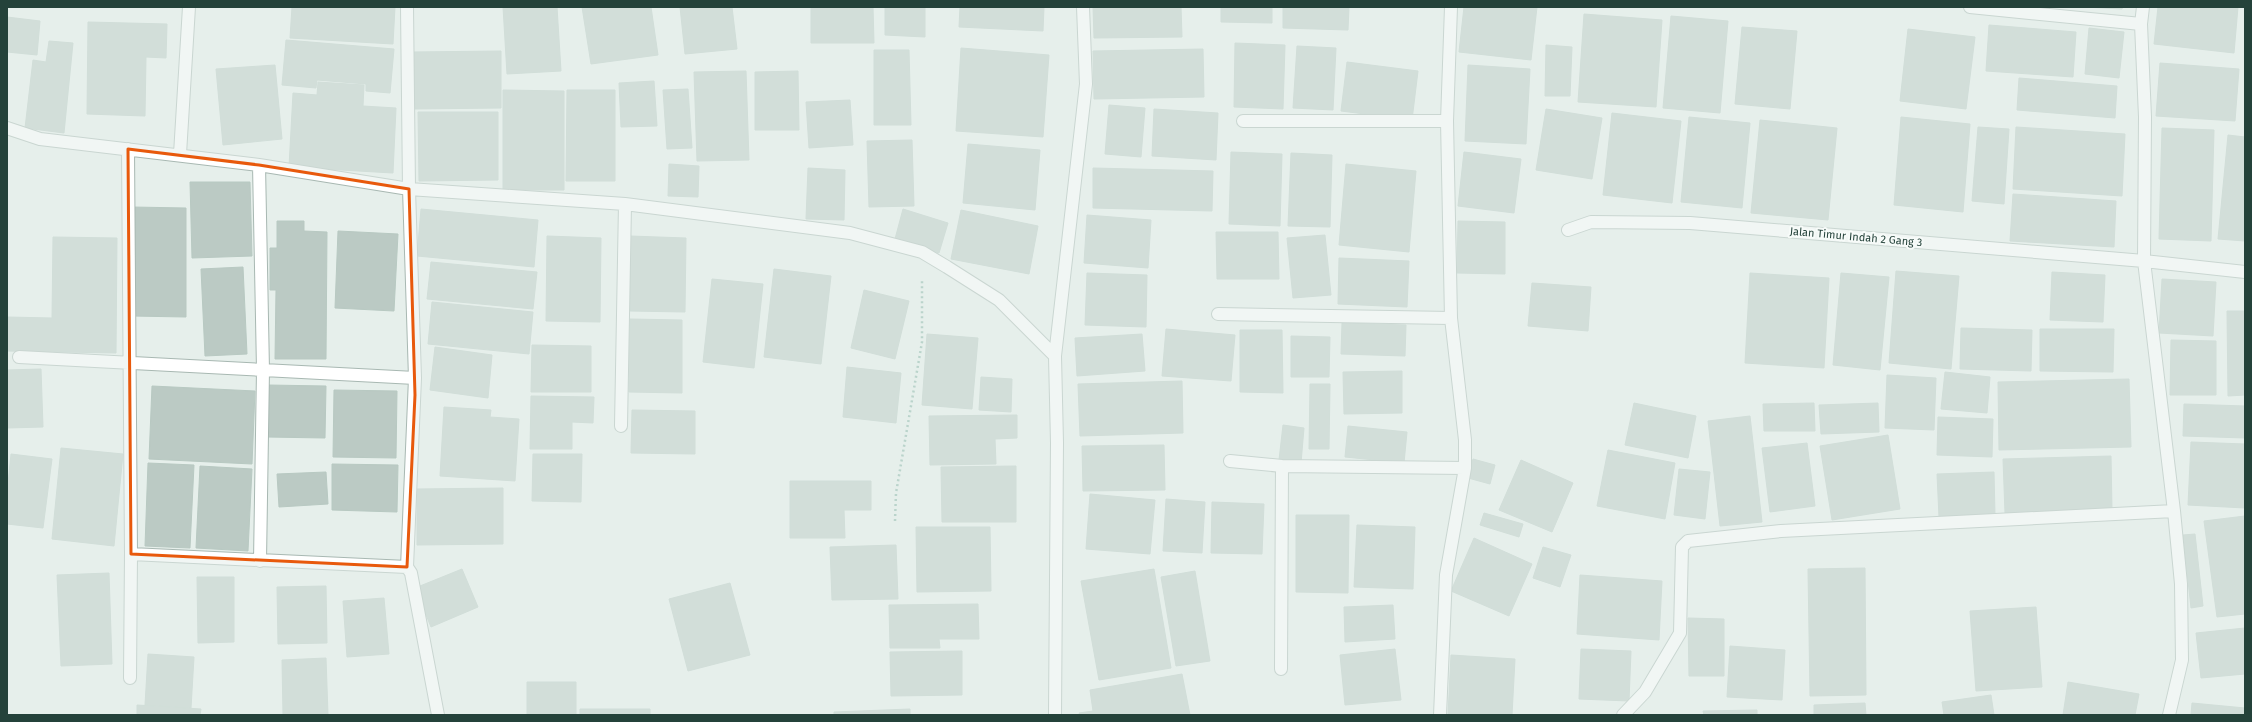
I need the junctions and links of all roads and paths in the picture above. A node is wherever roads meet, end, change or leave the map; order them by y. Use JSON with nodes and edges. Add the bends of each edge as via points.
{"nodes":[{"id":1,"x":189,"y":7,"type":"edge"},
{"id":2,"x":407,"y":7,"type":"edge"},
{"id":3,"x":1083,"y":7,"type":"edge"},
{"id":4,"x":1451,"y":7,"type":"edge"},
{"id":5,"x":1970,"y":7,"type":"edge"},
{"id":6,"x":2143,"y":7,"type":"edge"},
{"id":7,"x":2141,"y":24,"type":"junction"},
{"id":8,"x":1243,"y":121,"type":"dead end"},
{"id":9,"x":1447,"y":121,"type":"junction"},
{"id":10,"x":7,"y":128,"type":"edge"},
{"id":11,"x":128,"y":149,"type":"junction"},
{"id":12,"x":180,"y":154,"type":"junction"},
{"id":13,"x":259,"y":164,"type":"junction"},
{"id":14,"x":409,"y":189,"type":"junction"},
{"id":15,"x":625,"y":204,"type":"junction"},
{"id":16,"x":1568,"y":230,"type":"dead end"},
{"id":17,"x":922,"y":252,"type":"junction"},
{"id":18,"x":2144,"y":261,"type":"junction"},
{"id":19,"x":2245,"y":272,"type":"edge"},
{"id":20,"x":1218,"y":314,"type":"dead end"},
{"id":21,"x":1451,"y":318,"type":"junction"},
{"id":22,"x":1055,"y":356,"type":"junction"},
{"id":23,"x":19,"y":357,"type":"dead end"},
{"id":24,"x":129,"y":362,"type":"junction"},
{"id":25,"x":263,"y":370,"type":"junction"},
{"id":26,"x":415,"y":378,"type":"junction"},
{"id":27,"x":621,"y":426,"type":"dead end"},
{"id":28,"x":1230,"y":461,"type":"dead end"},
{"id":29,"x":1282,"y":466,"type":"junction"},
{"id":30,"x":1465,"y":468,"type":"junction"},
{"id":31,"x":2174,"y":512,"type":"junction"},
{"id":32,"x":896,"y":521,"type":"dead end"},
{"id":33,"x":131,"y":554,"type":"junction"},
{"id":34,"x":260,"y":561,"type":"junction"},
{"id":35,"x":407,"y":567,"type":"junction"},
{"id":36,"x":1281,"y":668,"type":"dead end"},
{"id":37,"x":130,"y":678,"type":"dead end"},
{"id":38,"x":438,"y":715,"type":"edge"},
{"id":39,"x":1055,"y":715,"type":"edge"},
{"id":40,"x":1440,"y":715,"type":"edge"},
{"id":41,"x":1624,"y":715,"type":"edge"},
{"id":42,"x":2169,"y":715,"type":"edge"}],
"edges":[{"from":1,"to":12,"type":"street"},
{"from":2,"to":14,"type":"street"},
{"from":3,"to":22,"type":"street","via":[[1086,84]]},
{"from":4,"to":9,"type":"street"},
{"from":5,"to":7,"type":"street"},
{"from":6,"to":7,"type":"street"},
{"from":7,"to":18,"type":"street","via":[[2145,117]]},
{"from":8,"to":9,"type":"street"},
{"from":9,"to":21,"type":"street"},
{"from":10,"to":11,"type":"street","via":[[40,139]]},
{"from":11,"to":12,"type":"street"},
{"from":11,"to":24,"type":"street"},
{"from":12,"to":13,"type":"street"},
{"from":13,"to":14,"type":"street"},
{"from":13,"to":25,"type":"street"},
{"from":14,"to":15,"type":"street"},
{"from":14,"to":26,"type":"street"},
{"from":15,"to":17,"type":"street","via":[[850,233]]},
{"from":15,"to":27,"type":"street"},
{"from":16,"to":18,"type":"street","name":"Jalan Timur Indah 2 Gang 3","via":[[1591,222],[1690,223]]},
{"from":17,"to":22,"type":"street","via":[[1000,300]]},
{"from":17,"to":32,"type":"path","via":[[922,342],[896,492]]},
{"from":18,"to":19,"type":"street","name":"Jalan Timur Indah 2 Gang 3"},
{"from":18,"to":31,"type":"street"},
{"from":20,"to":21,"type":"street"},
{"from":21,"to":30,"type":"street","via":[[1465,440]]},
{"from":22,"to":39,"type":"street"},
{"from":23,"to":24,"type":"street"},
{"from":24,"to":25,"type":"street"},
{"from":24,"to":33,"type":"street"},
{"from":25,"to":26,"type":"street"},
{"from":25,"to":34,"type":"street"},
{"from":26,"to":35,"type":"street"},
{"from":28,"to":29,"type":"street"},
{"from":29,"to":30,"type":"street"},
{"from":29,"to":36,"type":"street"},
{"from":30,"to":40,"type":"street","via":[[1446,575]]},
{"from":31,"to":41,"type":"street","via":[[1780,531],[1688,542],[1682,547],[1680,633],[1645,692]]},
{"from":31,"to":42,"type":"street","via":[[2181,584],[2182,660]]},
{"from":33,"to":34,"type":"street"},
{"from":33,"to":37,"type":"street"},
{"from":34,"to":35,"type":"street"},
{"from":35,"to":38,"type":"street","via":[[411,574]]}]}
